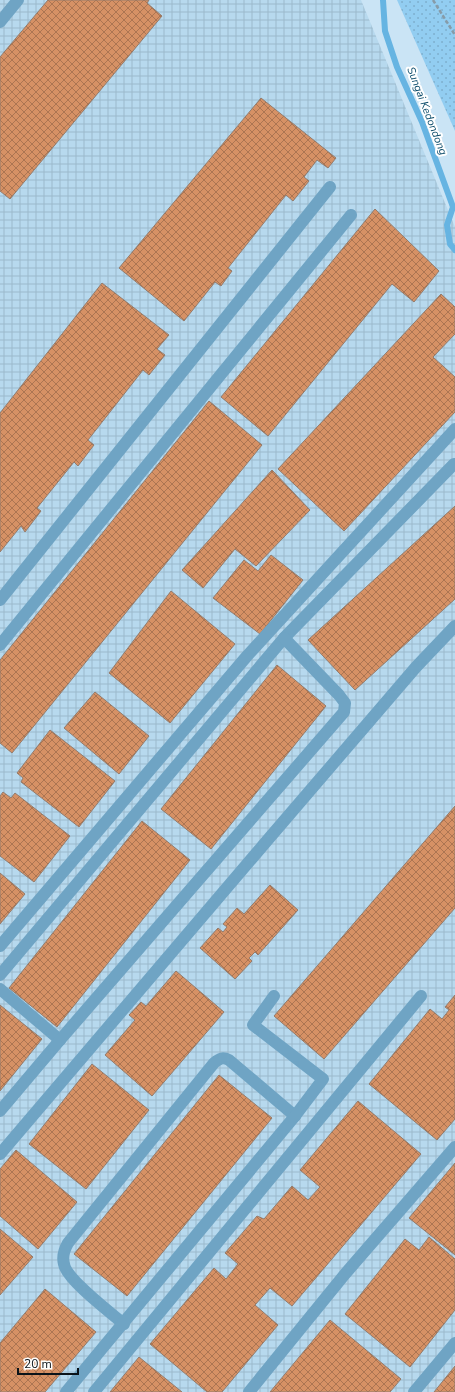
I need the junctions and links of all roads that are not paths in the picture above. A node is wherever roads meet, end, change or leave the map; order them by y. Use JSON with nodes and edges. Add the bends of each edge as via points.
{"nodes":[{"id":1,"x":18,"y":0,"type":"edge"},
{"id":2,"x":0,"y":22,"type":"edge"},
{"id":3,"x":330,"y":187,"type":"dead end"},
{"id":4,"x":351,"y":215,"type":"dead end"},
{"id":5,"x":455,"y":429,"type":"edge"},
{"id":6,"x":454,"y":464,"type":"edge"},
{"id":7,"x":0,"y":600,"type":"edge"},
{"id":8,"x":455,"y":626,"type":"edge"},
{"id":9,"x":284,"y":638,"type":"junction"},
{"id":10,"x":0,"y":645,"type":"edge"},
{"id":11,"x":0,"y":946,"type":"edge"},
{"id":12,"x":0,"y":975,"type":"edge"},
{"id":13,"x":0,"y":988,"type":"edge"},
{"id":14,"x":274,"y":996,"type":"dead end"},
{"id":15,"x":422,"y":996,"type":"dead end"},
{"id":16,"x":60,"y":1040,"type":"junction"},
{"id":17,"x":0,"y":1111,"type":"edge"},
{"id":18,"x":295,"y":1116,"type":"junction"},
{"id":19,"x":455,"y":1146,"type":"edge"},
{"id":20,"x":0,"y":1154,"type":"edge"},
{"id":21,"x":124,"y":1324,"type":"junction"},
{"id":22,"x":455,"y":1343,"type":"edge"},
{"id":23,"x":66,"y":1392,"type":"edge"},
{"id":24,"x":94,"y":1392,"type":"edge"},
{"id":25,"x":249,"y":1392,"type":"edge"},
{"id":26,"x":414,"y":1392,"type":"edge"}],
"edges":[{"from":1,"to":2,"type":"lane"},
{"from":3,"to":7,"type":"lane"},
{"from":4,"to":10,"type":"lane"},
{"from":5,"to":11,"type":"lane","via":[[247,656]]},
{"from":6,"to":9,"type":"lane"},
{"from":8,"to":20,"type":"lane","via":[[416,667]]},
{"from":9,"to":12,"type":"lane"},
{"from":9,"to":16,"type":"lane","via":[[339,695],[345,703],[344,712]]},
{"from":13,"to":16,"type":"lane"},
{"from":14,"to":18,"type":"lane","via":[[253,1025],[323,1079]]},
{"from":15,"to":24,"type":"lane"},
{"from":16,"to":17,"type":"lane"},
{"from":18,"to":21,"type":"lane"},
{"from":18,"to":21,"type":"lane","via":[[229,1060],[224,1057],[214,1063],[64,1251],[64,1265],[70,1277]]},
{"from":19,"to":25,"type":"lane","via":[[345,1274]]},
{"from":21,"to":23,"type":"lane"},
{"from":22,"to":26,"type":"lane"}]}
